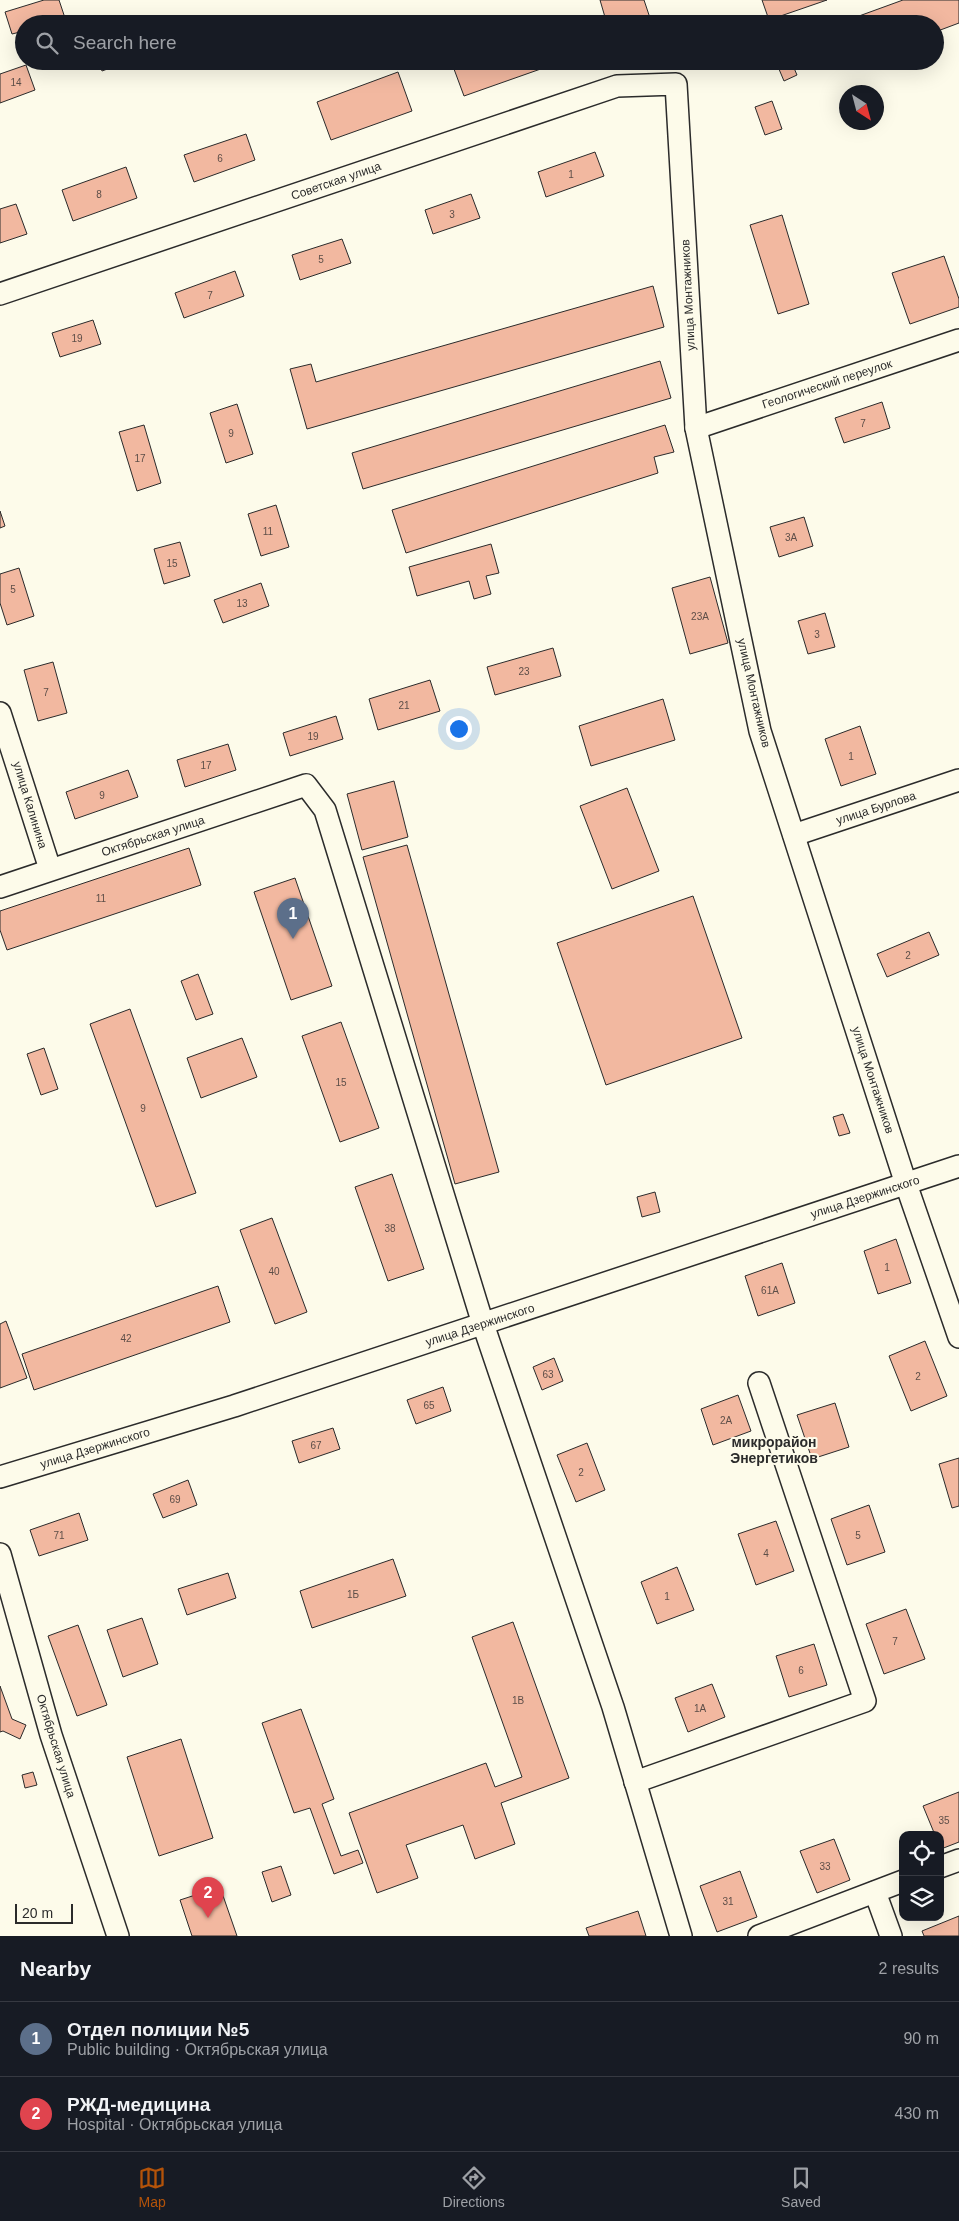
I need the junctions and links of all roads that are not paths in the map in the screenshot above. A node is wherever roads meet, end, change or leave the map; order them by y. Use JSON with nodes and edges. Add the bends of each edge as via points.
{"nodes":[{"id":1,"x":676,"y":84,"type":"joint"},
{"id":2,"x":0,"y":294,"type":"edge"},
{"id":3,"x":959,"y":340,"type":"edge"},
{"id":4,"x":696,"y":428,"type":"junction"},
{"id":5,"x":0,"y":713,"type":"edge"},
{"id":6,"x":959,"y":780,"type":"edge"},
{"id":7,"x":794,"y":835,"type":"junction"},
{"id":8,"x":50,"y":869,"type":"junction"},
{"id":9,"x":0,"y":887,"type":"edge"},
{"id":10,"x":959,"y":1166,"type":"edge"},
{"id":11,"x":906,"y":1184,"type":"junction"},
{"id":12,"x":484,"y":1324,"type":"junction"},
{"id":13,"x":959,"y":1337,"type":"edge"},
{"id":14,"x":759,"y":1384,"type":"dead end"},
{"id":15,"x":0,"y":1477,"type":"edge"},
{"id":16,"x":0,"y":1554,"type":"edge"},
{"id":17,"x":635,"y":1782,"type":"junction"},
{"id":18,"x":959,"y":1860,"type":"edge"},
{"id":19,"x":944,"y":1866,"type":"edge"},
{"id":20,"x":899,"y":1883,"type":"edge"},
{"id":21,"x":876,"y":1892,"type":"junction"},
{"id":22,"x":118,"y":1936,"type":"edge"},
{"id":23,"x":681,"y":1936,"type":"edge"},
{"id":24,"x":760,"y":1936,"type":"edge"},
{"id":25,"x":891,"y":1936,"type":"edge"}],
"edges":[{"from":1,"to":2,"type":"street","name":"Советская улица","via":[[617,86]]},
{"from":1,"to":4,"type":"street","name":"улица Монтажников"},
{"from":3,"to":4,"type":"street","name":"Геологический переулок"},
{"from":4,"to":7,"type":"street","name":"улица Монтажников","via":[[760,731]]},
{"from":5,"to":8,"type":"street","name":"улица Калинина"},
{"from":6,"to":7,"type":"street","name":"улица Бурлова"},
{"from":7,"to":11,"type":"street","name":"улица Монтажников"},
{"from":8,"to":9,"type":"street","name":"Октябрьская улица"},
{"from":8,"to":12,"type":"street","name":"Октябрьская улица","via":[[306,785],[325,810]]},
{"from":10,"to":11,"type":"street","name":"улица Дзержинского"},
{"from":11,"to":12,"type":"street","name":"улица Дзержинского"},
{"from":11,"to":13,"type":"street","name":"улица Монтажников"},
{"from":12,"to":15,"type":"street","name":"улица Дзержинского","via":[[234,1406]]},
{"from":12,"to":17,"type":"street"},
{"from":14,"to":17,"type":"street","via":[[866,1701]]},
{"from":16,"to":22,"type":"street","name":"Октябрьская улица","via":[[52,1735]]},
{"from":17,"to":23,"type":"street"},
{"from":18,"to":19,"type":"street"},
{"from":20,"to":21,"type":"street"},
{"from":21,"to":24,"type":"street"},
{"from":21,"to":25,"type":"street"}]}
